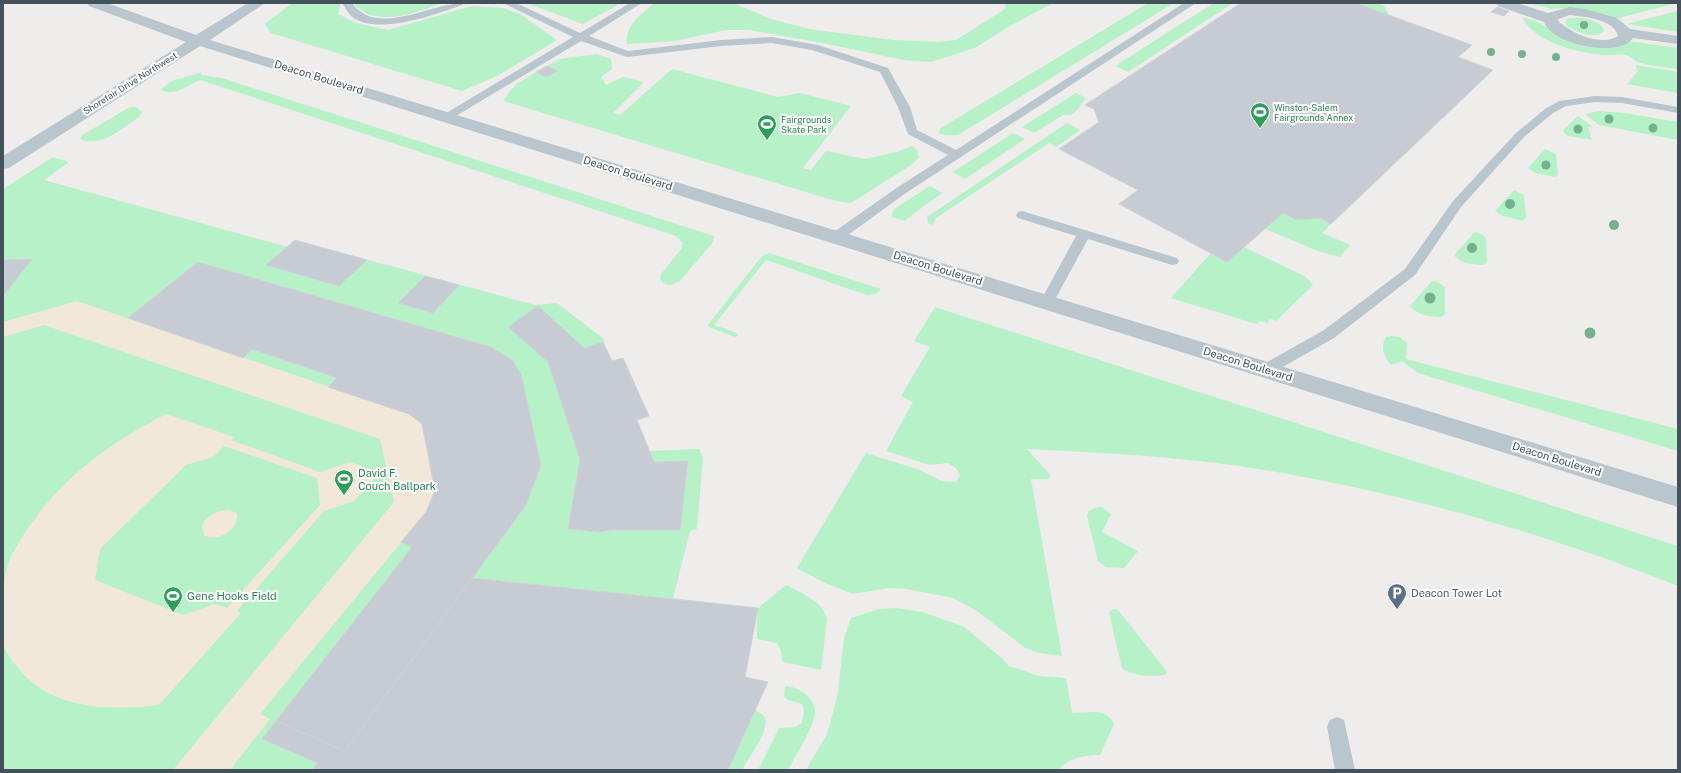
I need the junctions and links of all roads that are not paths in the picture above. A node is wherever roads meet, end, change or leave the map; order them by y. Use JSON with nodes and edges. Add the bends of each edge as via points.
{"nodes":[{"id":1,"x":94,"y":3,"type":"edge"},
{"id":2,"x":258,"y":3,"type":"edge"},
{"id":3,"x":347,"y":3,"type":"edge"},
{"id":4,"x":459,"y":3,"type":"edge"},
{"id":5,"x":508,"y":3,"type":"edge"},
{"id":6,"x":637,"y":3,"type":"edge"},
{"id":7,"x":1191,"y":3,"type":"edge"},
{"id":8,"x":1503,"y":3,"type":"edge"},
{"id":9,"x":1551,"y":19,"type":"junction"},
{"id":10,"x":1626,"y":33,"type":"junction"},
{"id":11,"x":581,"y":37,"type":"junction"},
{"id":12,"x":1678,"y":40,"type":"edge"},
{"id":13,"x":198,"y":41,"type":"junction"},
{"id":14,"x":1678,"y":110,"type":"edge"},
{"id":15,"x":447,"y":117,"type":"junction"},
{"id":16,"x":956,"y":155,"type":"junction"},
{"id":17,"x":3,"y":164,"type":"edge"},
{"id":18,"x":1022,"y":215,"type":"dead end"},
{"id":19,"x":1084,"y":234,"type":"junction"},
{"id":20,"x":836,"y":237,"type":"junction"},
{"id":21,"x":1172,"y":261,"type":"dead end"},
{"id":22,"x":1047,"y":302,"type":"junction"},
{"id":23,"x":1267,"y":369,"type":"junction"},
{"id":24,"x":1678,"y":497,"type":"edge"},
{"id":25,"x":1337,"y":727,"type":"dead end"},
{"id":26,"x":1345,"y":770,"type":"edge"}],
"edges":[{"from":1,"to":13,"type":"street","name":"Deacon Boulevard"},
{"from":2,"to":13,"type":"street","name":"Shorefair Drive Northwest"},
{"from":3,"to":4,"type":"lane","via":[[357,16],[376,21],[401,20]]},
{"from":5,"to":11,"type":"lane"},
{"from":6,"to":11,"type":"lane"},
{"from":7,"to":16,"type":"lane"},
{"from":8,"to":9,"type":"street"},
{"from":9,"to":10,"type":"street","via":[[1560,12],[1586,13],[1614,22]]},
{"from":9,"to":10,"type":"street","via":[[1552,24],[1566,35],[1590,43],[1622,42],[1626,38]]},
{"from":10,"to":12,"type":"street"},
{"from":11,"to":15,"type":"lane"},
{"from":11,"to":16,"type":"lane","via":[[627,54],[772,40],[814,47],[884,70],[904,107],[912,132]]},
{"from":13,"to":15,"type":"street","name":"Deacon Boulevard"},
{"from":13,"to":17,"type":"street","name":"Shorefair Drive Northwest"},
{"from":14,"to":23,"type":"lane","via":[[1622,100],[1595,99],[1563,103],[1549,111],[1520,135],[1457,204],[1410,272],[1329,334]]},
{"from":15,"to":20,"type":"street","name":"Deacon Boulevard"},
{"from":16,"to":20,"type":"lane"},
{"from":18,"to":19,"type":"lane"},
{"from":19,"to":21,"type":"lane"},
{"from":19,"to":22,"type":"lane"},
{"from":20,"to":22,"type":"street","name":"Deacon Boulevard"},
{"from":22,"to":23,"type":"street","name":"Deacon Boulevard"},
{"from":23,"to":24,"type":"street","name":"Deacon Boulevard"},
{"from":25,"to":26,"type":"lane"}]}
